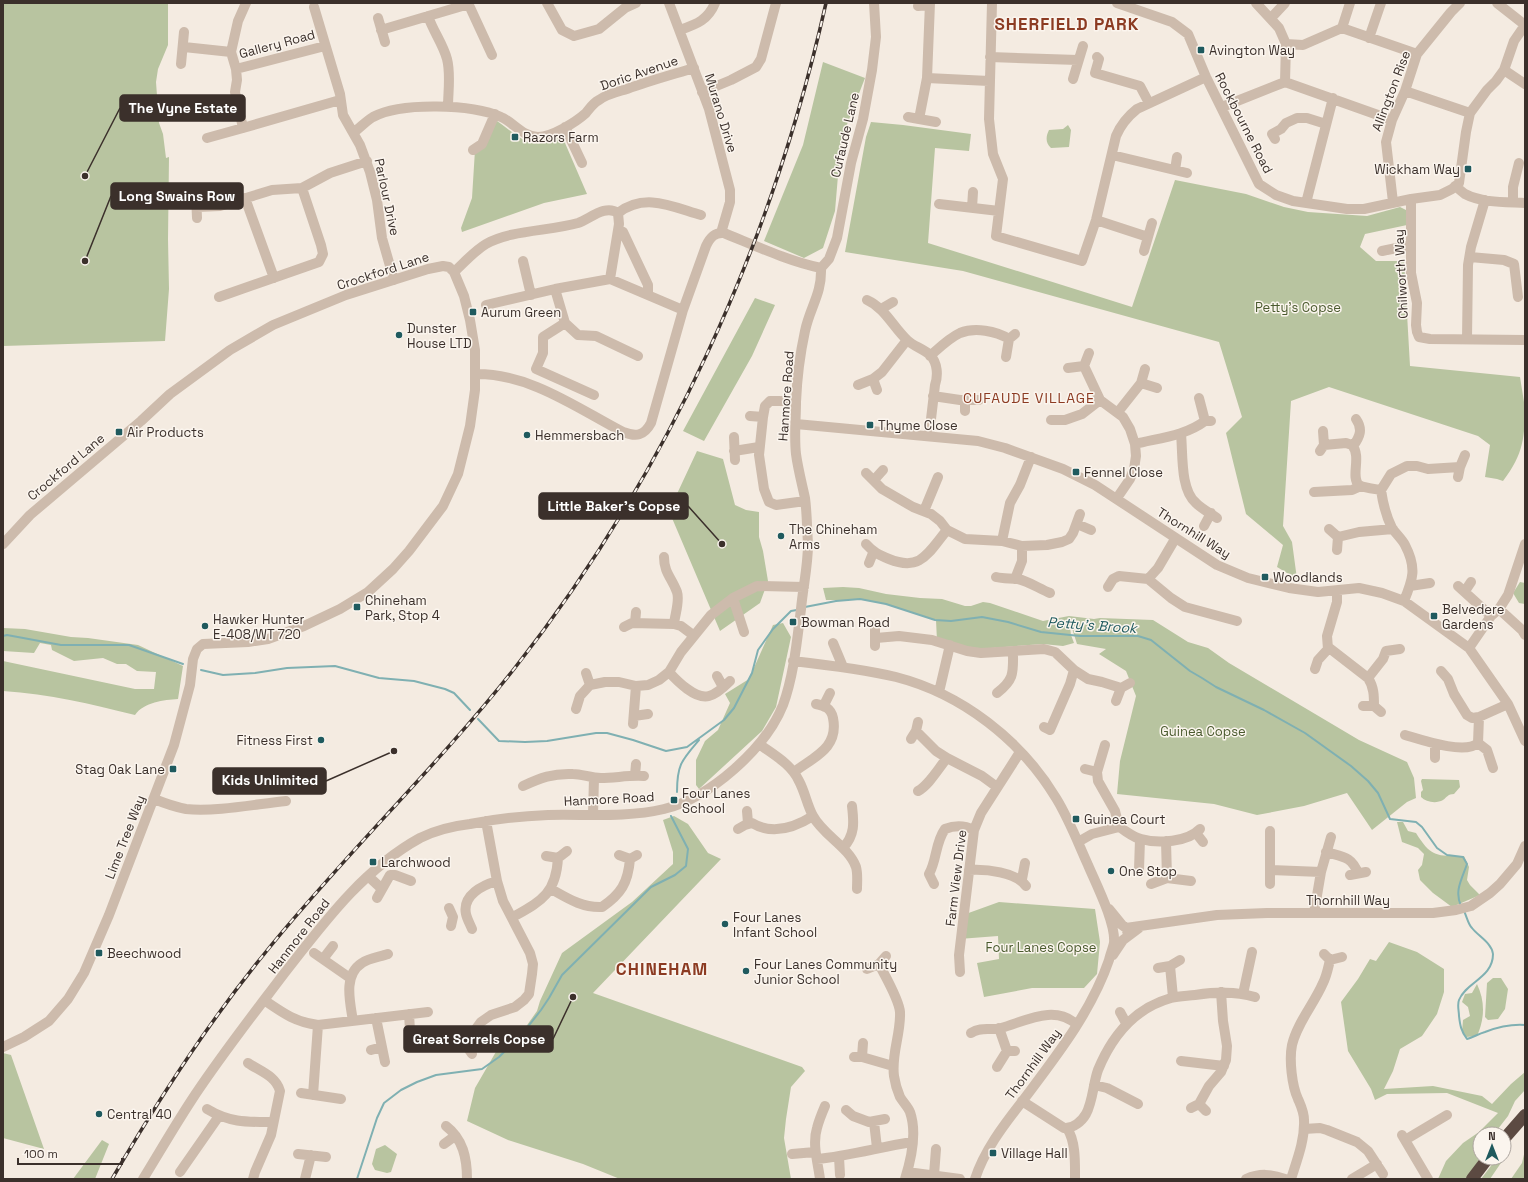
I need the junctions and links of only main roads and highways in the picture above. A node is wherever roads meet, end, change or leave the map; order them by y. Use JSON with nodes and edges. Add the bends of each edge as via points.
{"nodes":[{"id":1,"x":1525,"y":1115,"type":"edge"},
{"id":2,"x":1512,"y":1130,"type":"edge"},
{"id":3,"x":1482,"y":1166,"type":"edge"},
{"id":4,"x":1472,"y":1179,"type":"edge"}],
"edges":[{"from":1,"to":2,"type":"highway"},
{"from":3,"to":4,"type":"highway"}]}
